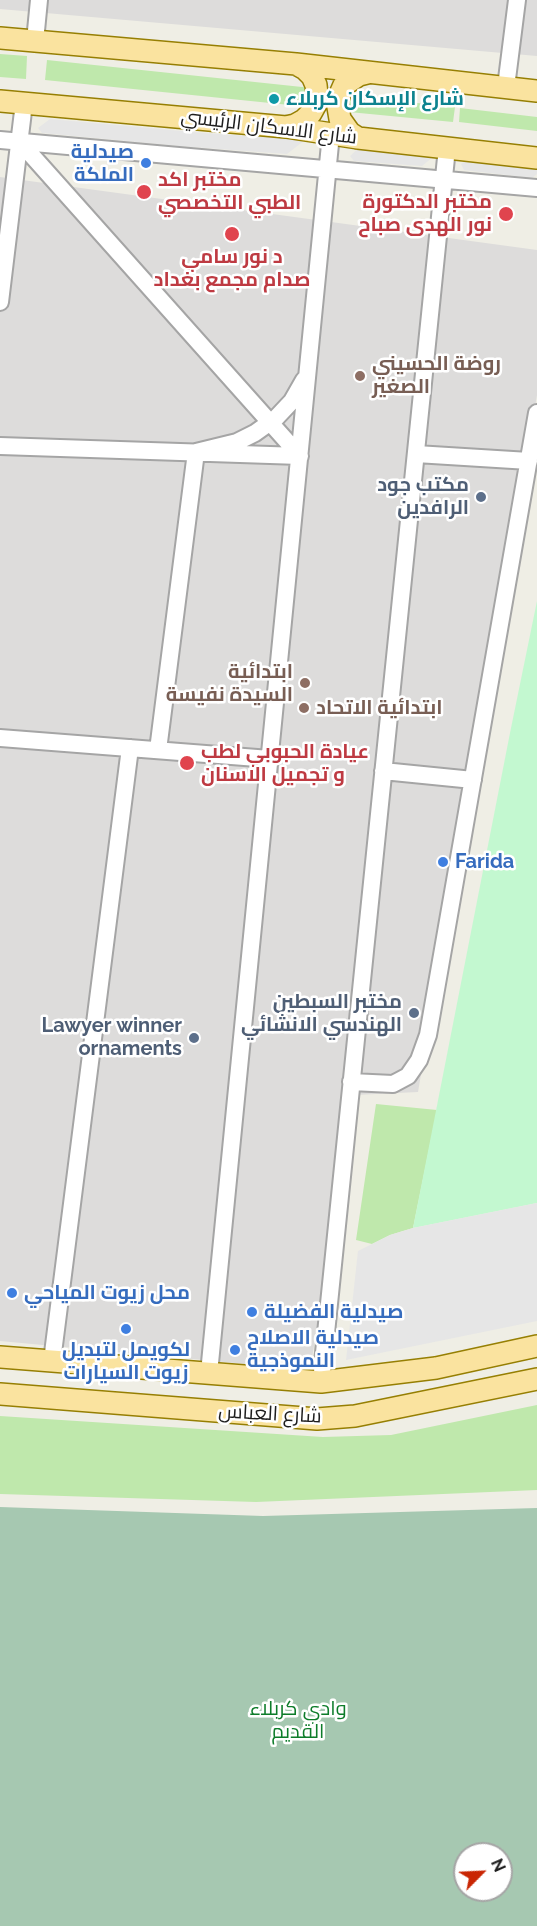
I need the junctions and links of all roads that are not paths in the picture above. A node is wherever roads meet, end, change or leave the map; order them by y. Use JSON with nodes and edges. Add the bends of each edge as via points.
{"nodes":[{"id":1,"x":39,"y":0,"type":"edge"},
{"id":2,"x":517,"y":0,"type":"edge"},
{"id":3,"x":0,"y":38,"type":"edge"},
{"id":4,"x":35,"y":41,"type":"junction"},
{"id":5,"x":296,"y":64,"type":"junction"},
{"id":6,"x":368,"y":73,"type":"junction"},
{"id":7,"x":506,"y":87,"type":"junction"},
{"id":8,"x":537,"y":91,"type":"edge"},
{"id":9,"x":0,"y":100,"type":"edge"},
{"id":10,"x":24,"y":103,"type":"junction"},
{"id":11,"x":286,"y":127,"type":"junction"},
{"id":12,"x":331,"y":134,"type":"junction"},
{"id":13,"x":358,"y":138,"type":"junction"},
{"id":14,"x":0,"y":140,"type":"edge"},
{"id":15,"x":19,"y":141,"type":"junction"},
{"id":16,"x":447,"y":148,"type":"junction"},
{"id":17,"x":537,"y":158,"type":"edge"},
{"id":18,"x":328,"y":169,"type":"junction"},
{"id":19,"x":444,"y":179,"type":"junction"},
{"id":20,"x":537,"y":188,"type":"edge"},
{"id":21,"x":0,"y":302,"type":"edge"},
{"id":22,"x":308,"y":370,"type":"junction"},
{"id":23,"x":537,"y":414,"type":"edge"},
{"id":24,"x":270,"y":422,"type":"junction"},
{"id":25,"x":0,"y":446,"type":"edge"},
{"id":26,"x":196,"y":452,"type":"junction"},
{"id":27,"x":416,"y":454,"type":"junction"},
{"id":28,"x":300,"y":456,"type":"junction"},
{"id":29,"x":529,"y":461,"type":"junction"},
{"id":30,"x":0,"y":738,"type":"edge"},
{"id":31,"x":130,"y":748,"type":"junction"},
{"id":32,"x":158,"y":750,"type":"junction"},
{"id":33,"x":270,"y":759,"type":"junction"},
{"id":34,"x":383,"y":771,"type":"junction"},
{"id":35,"x":473,"y":780,"type":"junction"},
{"id":36,"x":351,"y":1082,"type":"junction"},
{"id":37,"x":537,"y":1347,"type":"edge"},
{"id":38,"x":0,"y":1357,"type":"edge"},
{"id":39,"x":52,"y":1361,"type":"junction"},
{"id":40,"x":208,"y":1373,"type":"junction"},
{"id":41,"x":537,"y":1379,"type":"edge"},
{"id":42,"x":321,"y":1382,"type":"junction"},
{"id":43,"x":0,"y":1394,"type":"edge"}],
"edges":[{"from":1,"to":4,"type":"street"},
{"from":2,"to":7,"type":"street"},
{"from":3,"to":4,"type":"main road"},
{"from":4,"to":5,"type":"main road"},
{"from":5,"to":6,"type":"main road"},
{"from":5,"to":11,"type":"main road","via":[[312,76],[316,105],[304,120]]},
{"from":6,"to":7,"type":"main road"},
{"from":6,"to":13,"type":"main road","via":[[344,85],[337,102],[339,119]]},
{"from":7,"to":8,"type":"main road"},
{"from":9,"to":10,"type":"main road","name":"شارع الاسكان الرئيسي"},
{"from":10,"to":11,"type":"main road","name":"شارع الاسكان الرئيسي"},
{"from":10,"to":15,"type":"street"},
{"from":11,"to":12,"type":"main road","name":"شارع الاسكان الرئيسي"},
{"from":12,"to":13,"type":"main road","name":"شارع الاسكان الرئيسي"},
{"from":12,"to":18,"type":"street"},
{"from":13,"to":16,"type":"main road","name":"شارع الاسكان الرئيسي"},
{"from":14,"to":15,"type":"street"},
{"from":15,"to":18,"type":"street"},
{"from":15,"to":21,"type":"street"},
{"from":15,"to":24,"type":"street"},
{"from":16,"to":17,"type":"main road","name":"شارع الاسكان الرئيسي"},
{"from":16,"to":19,"type":"street"},
{"from":18,"to":19,"type":"street"},
{"from":18,"to":22,"type":"street"},
{"from":19,"to":20,"type":"street"},
{"from":19,"to":27,"type":"street"},
{"from":22,"to":24,"type":"street","via":[[292,401]]},
{"from":22,"to":28,"type":"street"},
{"from":23,"to":29,"type":"street"},
{"from":24,"to":26,"type":"street","via":[[237,442]]},
{"from":24,"to":28,"type":"street"},
{"from":25,"to":26,"type":"street"},
{"from":26,"to":28,"type":"street"},
{"from":26,"to":32,"type":"street"},
{"from":27,"to":29,"type":"street"},
{"from":27,"to":34,"type":"street"},
{"from":28,"to":33,"type":"street"},
{"from":29,"to":35,"type":"street"},
{"from":30,"to":31,"type":"street"},
{"from":31,"to":32,"type":"street"},
{"from":31,"to":39,"type":"street"},
{"from":32,"to":33,"type":"street"},
{"from":33,"to":40,"type":"street"},
{"from":34,"to":35,"type":"street"},
{"from":34,"to":36,"type":"street"},
{"from":35,"to":36,"type":"street","via":[[423,1050],[408,1076],[393,1084]]},
{"from":36,"to":42,"type":"street"},
{"from":37,"to":42,"type":"main road","name":"شارع العباس","via":[[436,1368]]},
{"from":38,"to":39,"type":"main road","name":"شارع العباس"},
{"from":39,"to":40,"type":"main road","name":"شارع العباس"},
{"from":40,"to":42,"type":"main road","name":"شارع العباس"},
{"from":41,"to":43,"type":"main road","name":"شارع العباس","via":[[355,1416],[317,1419]]}]}
